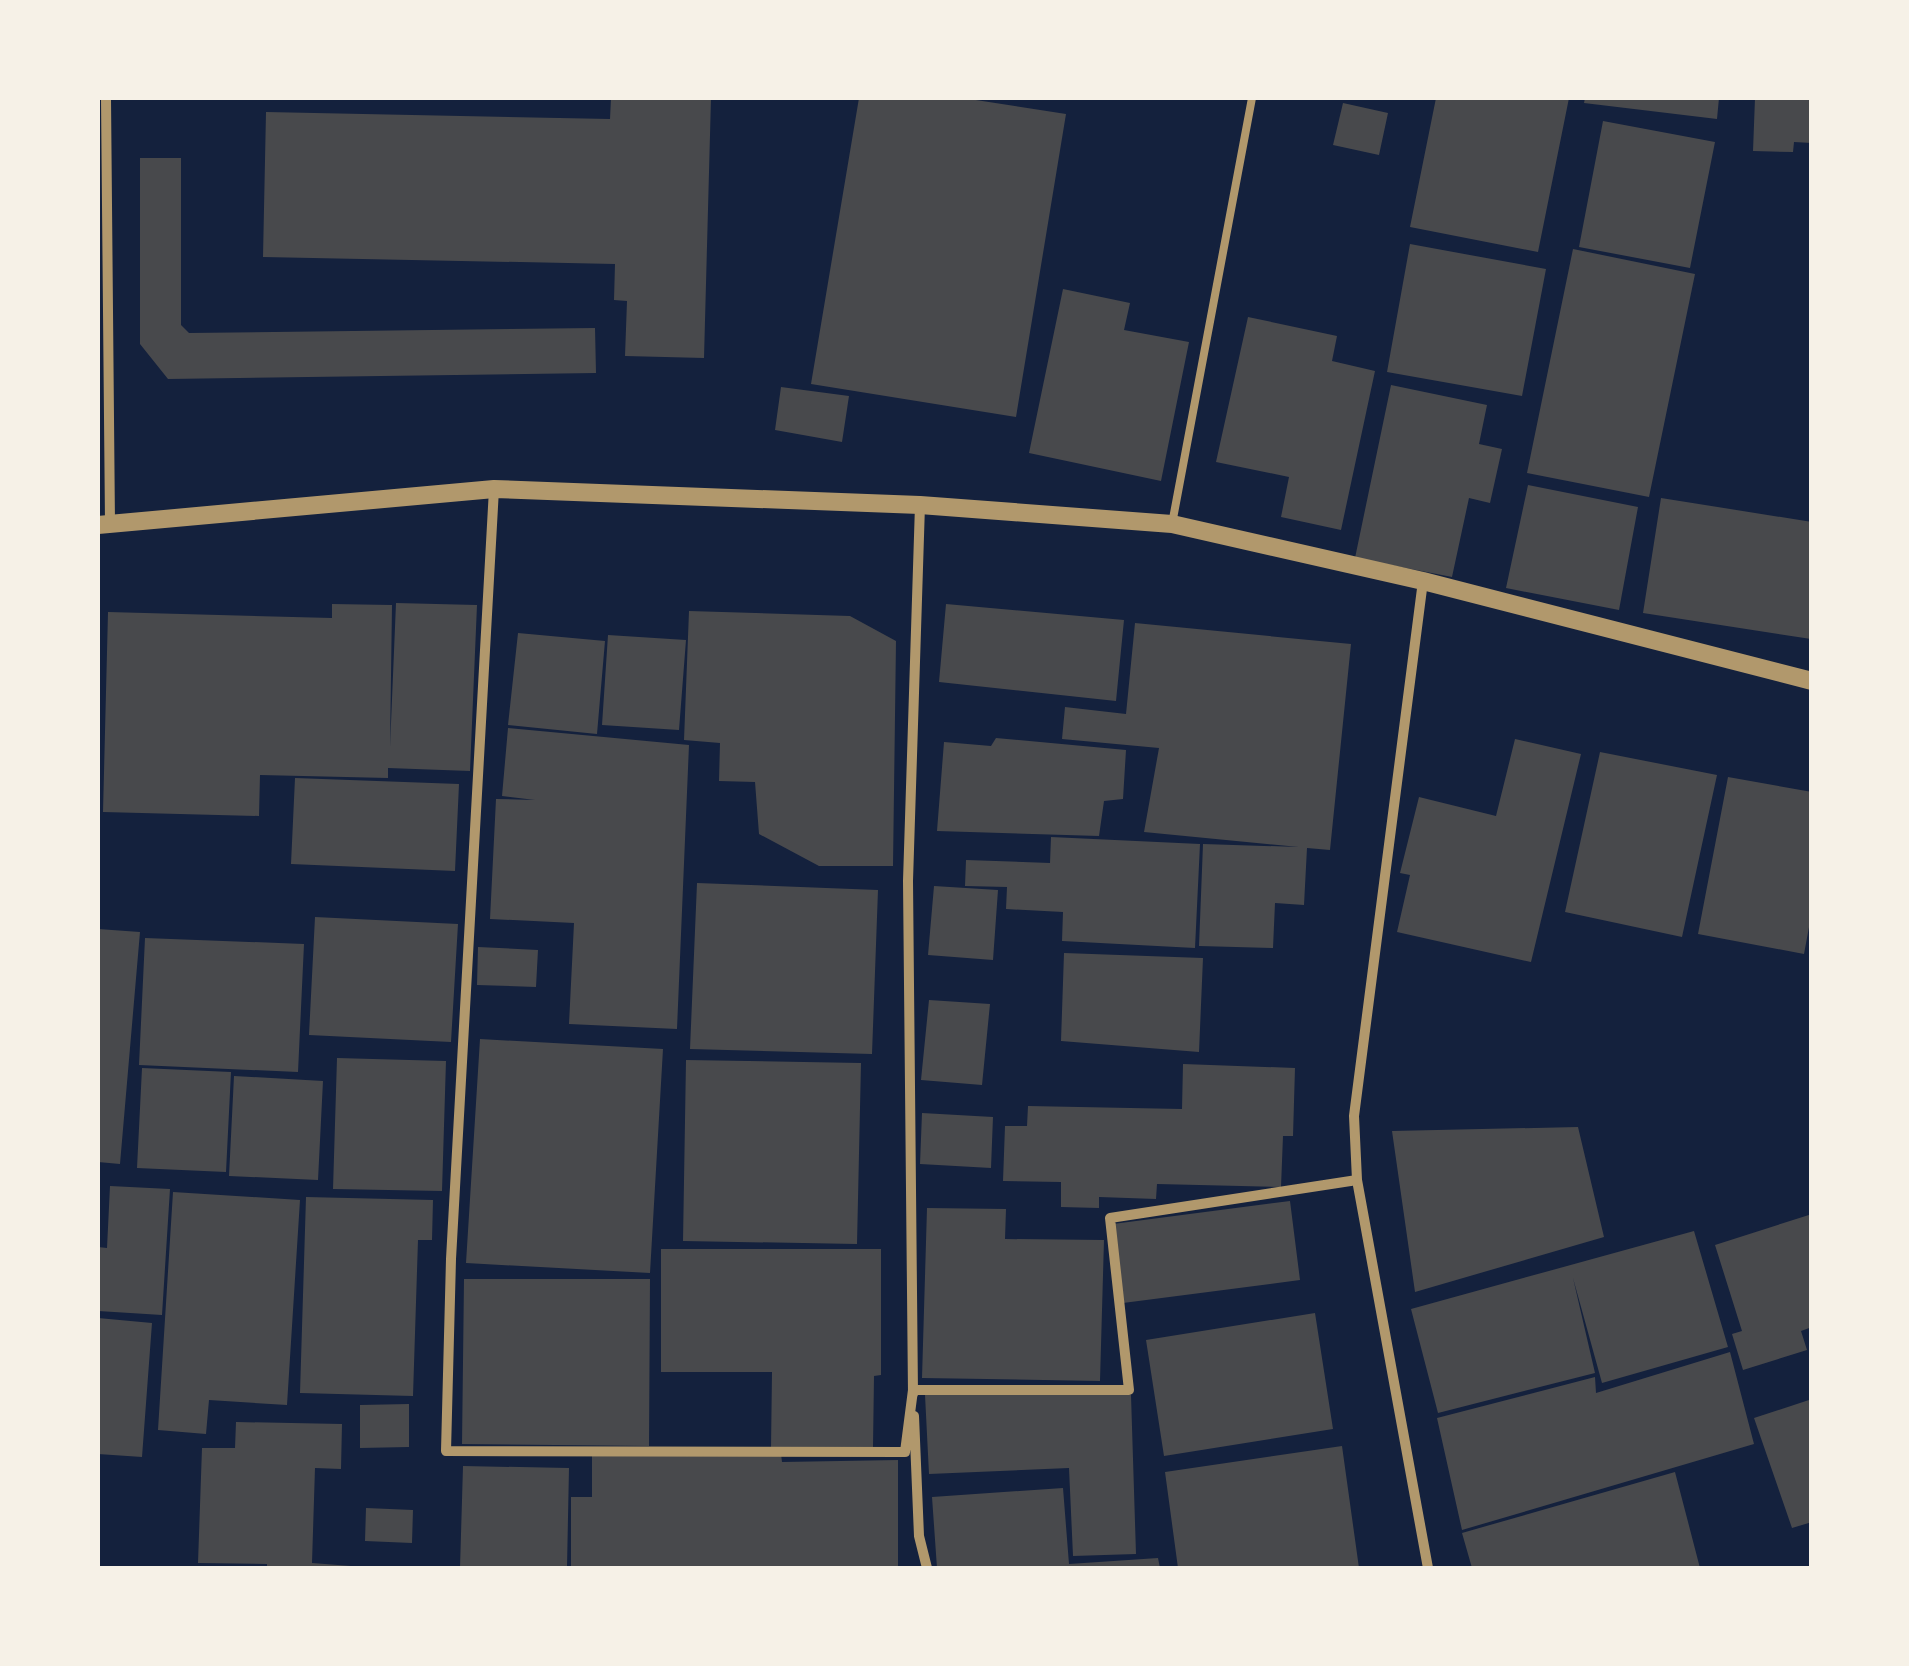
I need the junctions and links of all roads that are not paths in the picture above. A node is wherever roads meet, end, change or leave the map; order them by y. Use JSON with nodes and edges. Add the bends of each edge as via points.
{"nodes":[{"id":1,"x":106,"y":98,"type":"edge"},
{"id":2,"x":1252,"y":98,"type":"edge"},
{"id":3,"x":494,"y":490,"type":"junction"},
{"id":4,"x":920,"y":505,"type":"junction"},
{"id":5,"x":104,"y":524,"type":"edge"},
{"id":6,"x":1172,"y":524,"type":"junction"},
{"id":7,"x":1422,"y":581,"type":"junction"},
{"id":8,"x":1812,"y":681,"type":"edge"},
{"id":9,"x":1357,"y":1180,"type":"junction"},
{"id":10,"x":913,"y":1390,"type":"junction"},
{"id":11,"x":927,"y":1568,"type":"edge"},
{"id":12,"x":1428,"y":1568,"type":"edge"}],
"edges":[{"from":1,"to":5,"type":"street"},
{"from":2,"to":6,"type":"lane"},
{"from":3,"to":4,"type":"street"},
{"from":3,"to":5,"type":"street"},
{"from":3,"to":10,"type":"street","via":[[446,1451],[904,1452]]},
{"from":4,"to":6,"type":"street"},
{"from":4,"to":10,"type":"street","via":[[908,882]]},
{"from":6,"to":7,"type":"street"},
{"from":7,"to":8,"type":"street"},
{"from":7,"to":9,"type":"street","via":[[1354,1116]]},
{"from":9,"to":10,"type":"street","via":[[1110,1218],[1129,1390]]},
{"from":9,"to":12,"type":"street"},
{"from":10,"to":11,"type":"street","via":[[919,1536]]}]}
